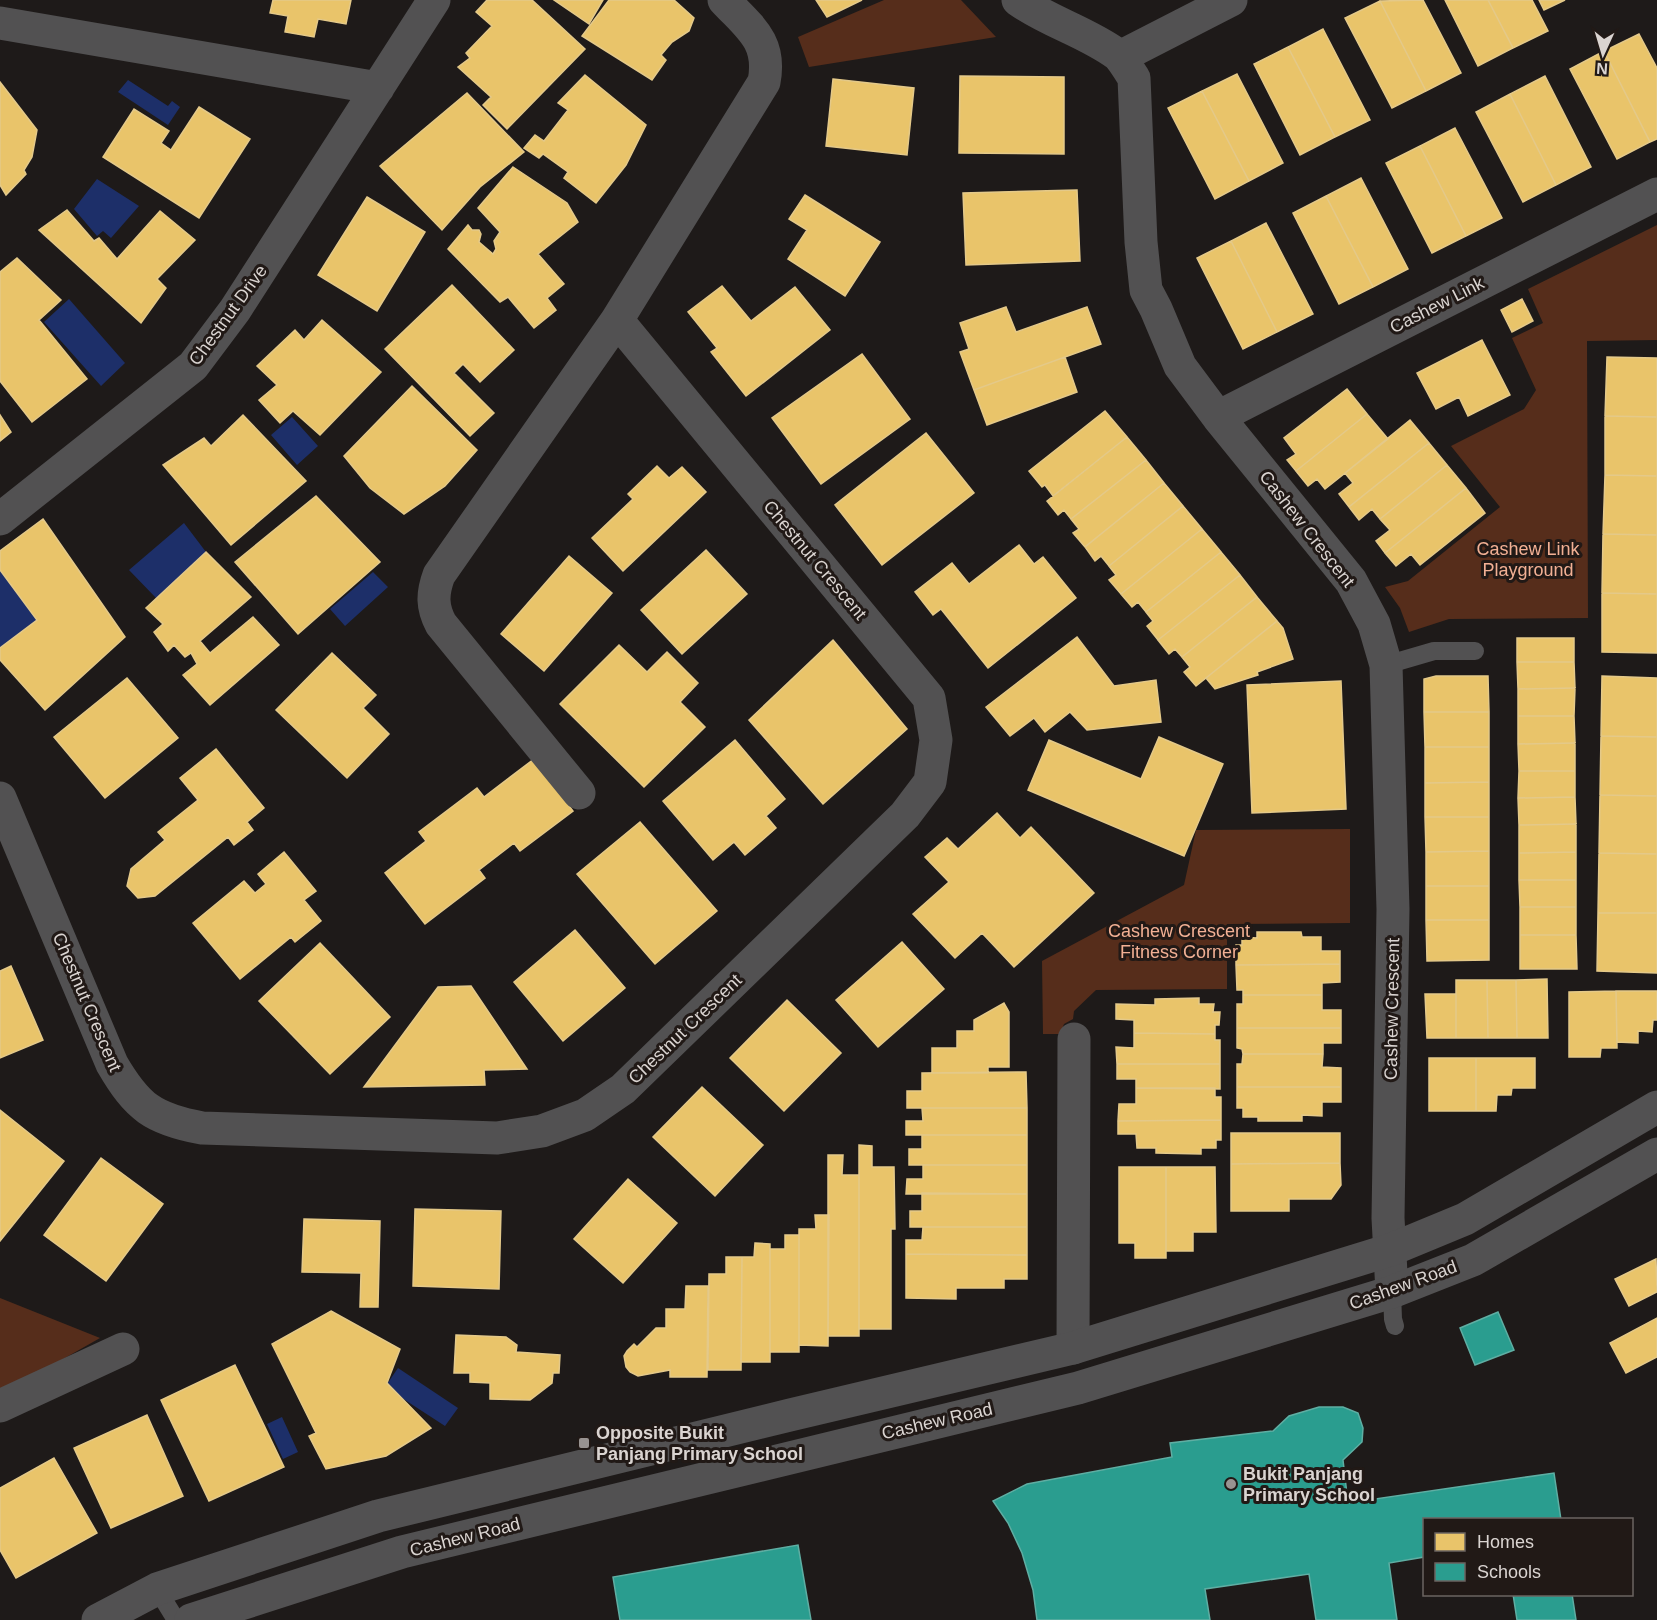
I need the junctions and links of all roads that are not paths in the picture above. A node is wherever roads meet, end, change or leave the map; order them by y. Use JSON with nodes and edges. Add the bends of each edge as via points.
{"nodes":[{"id":1,"x":434,"y":0,"type":"edge"},
{"id":2,"x":724,"y":0,"type":"edge"},
{"id":3,"x":1018,"y":0,"type":"edge"},
{"id":4,"x":1231,"y":0,"type":"edge"},
{"id":5,"x":0,"y":23,"type":"edge"},
{"id":6,"x":1120,"y":57,"type":"junction"},
{"id":7,"x":378,"y":88,"type":"junction"},
{"id":8,"x":1657,"y":194,"type":"edge"},
{"id":9,"x":617,"y":320,"type":"junction"},
{"id":10,"x":1218,"y":417,"type":"junction"},
{"id":11,"x":0,"y":519,"type":"edge"},
{"id":12,"x":1475,"y":651,"type":"dead end"},
{"id":13,"x":1386,"y":665,"type":"junction"},
{"id":14,"x":579,"y":793,"type":"dead end"},
{"id":15,"x":0,"y":798,"type":"edge"},
{"id":16,"x":1074,"y":1039,"type":"dead end"},
{"id":17,"x":1657,"y":1107,"type":"edge"},
{"id":18,"x":1657,"y":1154,"type":"edge"},
{"id":19,"x":1390,"y":1250,"type":"junction"},
{"id":20,"x":1392,"y":1292,"type":"junction"},
{"id":21,"x":1395,"y":1326,"type":"dead end"},
{"id":22,"x":1073,"y":1348,"type":"junction"},
{"id":23,"x":123,"y":1349,"type":"dead end"},
{"id":24,"x":0,"y":1406,"type":"edge"},
{"id":25,"x":157,"y":1589,"type":"junction"},
{"id":26,"x":98,"y":1620,"type":"edge"},
{"id":27,"x":176,"y":1620,"type":"edge"},
{"id":28,"x":190,"y":1620,"type":"edge"}],
"edges":[{"from":1,"to":7,"type":"street","name":"Chestnut Drive"},
{"from":2,"to":9,"type":"street","via":[[759,38],[767,67],[764,82]]},
{"from":3,"to":6,"type":"street","name":"Cashew Crescent","via":[[1082,32]]},
{"from":4,"to":6,"type":"street"},
{"from":5,"to":7,"type":"street"},
{"from":6,"to":10,"type":"street","name":"Cashew Crescent","via":[[1134,78],[1146,290],[1180,366]]},
{"from":7,"to":11,"type":"street","name":"Chestnut Drive","via":[[235,310],[193,366]]},
{"from":8,"to":10,"type":"street","name":"Cashew Link"},
{"from":9,"to":14,"type":"street","via":[[439,575],[433,600],[441,624]]},
{"from":9,"to":15,"type":"street","name":"Chestnut Crescent","via":[[929,699],[936,740],[930,782],[905,815],[623,1089],[585,1115],[542,1131],[496,1137],[202,1128],[173,1123],[147,1109],[126,1090],[112,1065]]},
{"from":10,"to":13,"type":"street","name":"Cashew Crescent","via":[[1351,581],[1374,624]]},
{"from":12,"to":13,"type":"lane","via":[[1434,651]]},
{"from":13,"to":19,"type":"street","name":"Cashew Crescent","via":[[1393,909]]},
{"from":16,"to":22,"type":"street"},
{"from":17,"to":19,"type":"street","name":"Cashew Road","via":[[1465,1219]]},
{"from":18,"to":20,"type":"street","name":"Cashew Road","via":[[1473,1260]]},
{"from":19,"to":20,"type":"street","name":"Cashew Crescent"},
{"from":19,"to":22,"type":"street","name":"Cashew Road"},
{"from":20,"to":21,"type":"lane"},
{"from":20,"to":28,"type":"street","name":"Cashew Road","via":[[1078,1388],[402,1552]]},
{"from":22,"to":25,"type":"street","name":"Cashew Road","via":[[378,1516]]},
{"from":23,"to":24,"type":"street"},
{"from":25,"to":26,"type":"street","name":"Cashew Road"},
{"from":25,"to":27,"type":"lane"}]}
